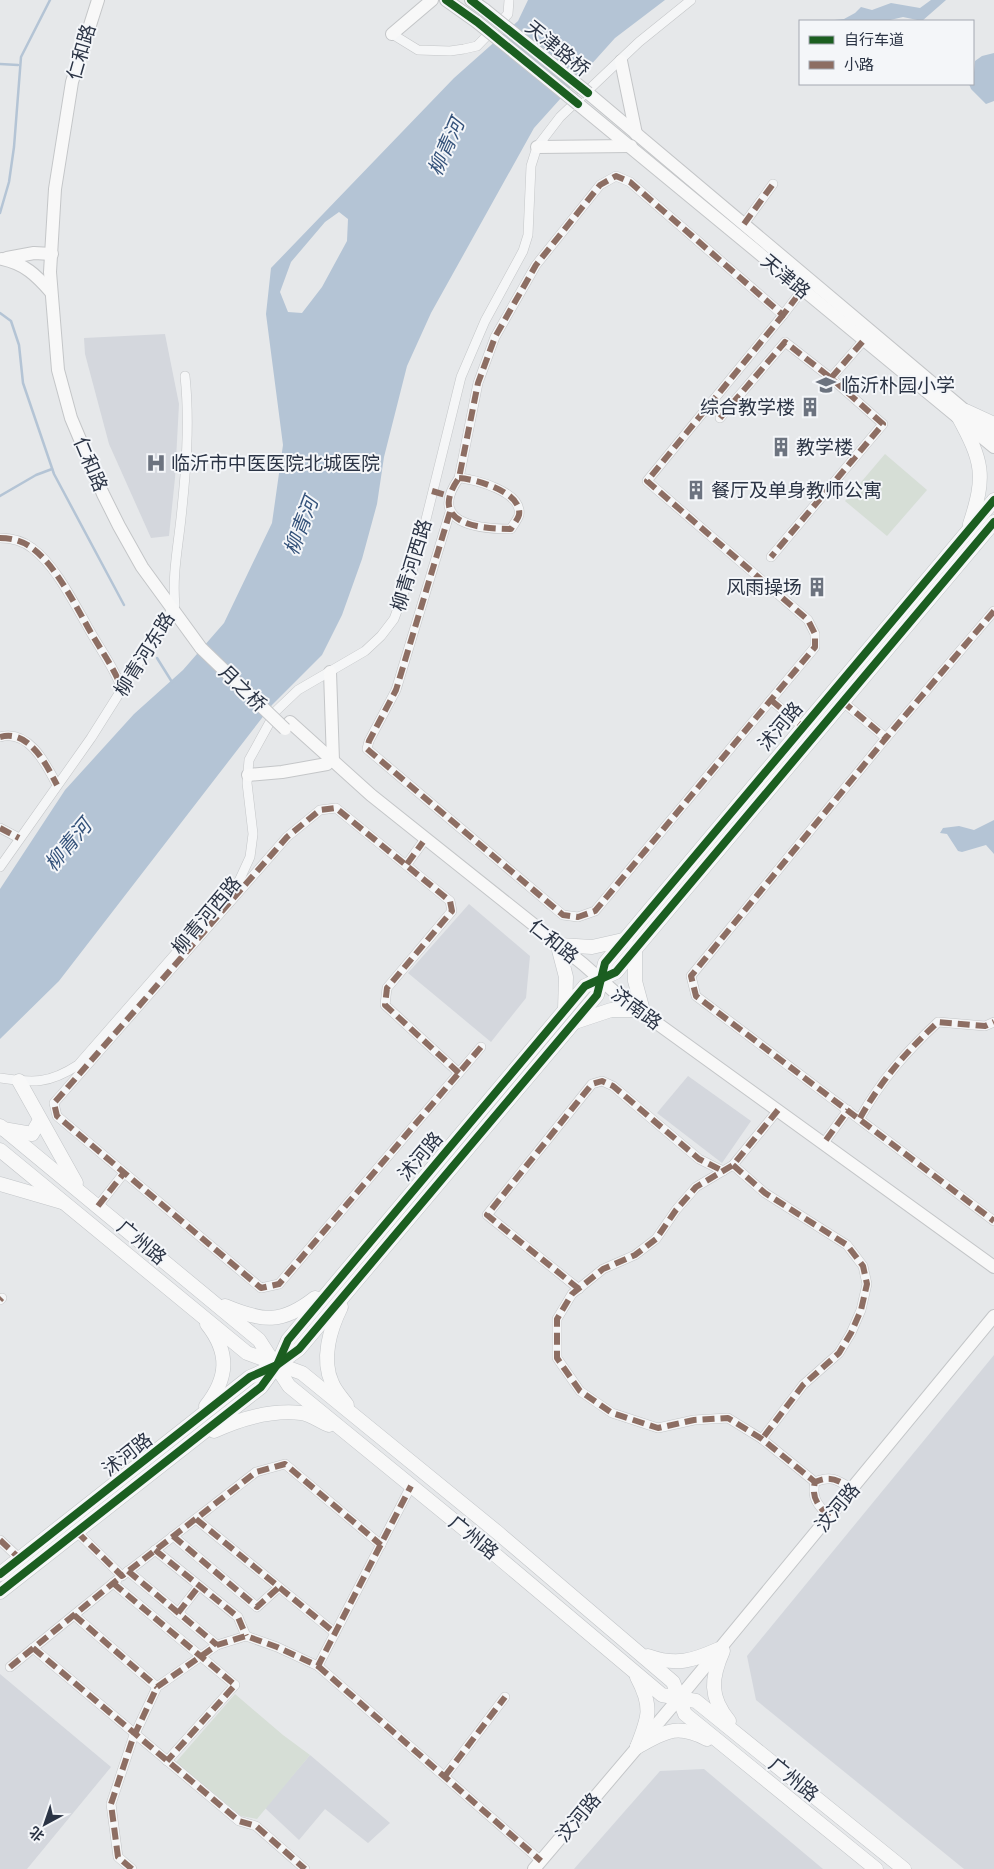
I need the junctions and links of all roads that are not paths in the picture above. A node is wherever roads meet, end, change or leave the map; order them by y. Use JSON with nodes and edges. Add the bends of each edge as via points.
{"nodes":[{"id":1,"x":93,"y":0,"type":"edge"},
{"id":2,"x":98,"y":0,"type":"edge"},
{"id":3,"x":432,"y":0,"type":"edge"},
{"id":4,"x":446,"y":0,"type":"edge"},
{"id":5,"x":471,"y":0,"type":"edge"},
{"id":6,"x":509,"y":0,"type":"edge"},
{"id":7,"x":691,"y":0,"type":"edge"},
{"id":8,"x":392,"y":34,"type":"joint"},
{"id":9,"x":621,"y":61,"type":"junction"},
{"id":10,"x":588,"y":93,"type":"joint"},
{"id":11,"x":578,"y":104,"type":"joint"},
{"id":12,"x":636,"y":134,"type":"junction"},
{"id":13,"x":537,"y":146,"type":"junction"},
{"id":14,"x":631,"y":146,"type":"junction"},
{"id":15,"x":773,"y":184,"type":"dead end"},
{"id":16,"x":744,"y":224,"type":"junction"},
{"id":17,"x":52,"y":254,"type":"junction"},
{"id":18,"x":1,"y":259,"type":"edge"},
{"id":19,"x":802,"y":290,"type":"junction"},
{"id":20,"x":51,"y":292,"type":"junction"},
{"id":21,"x":784,"y":315,"type":"junction"},
{"id":22,"x":864,"y":340,"type":"junction"},
{"id":23,"x":185,"y":376,"type":"dead end"},
{"id":24,"x":832,"y":378,"type":"junction"},
{"id":25,"x":962,"y":414,"type":"junction"},
{"id":26,"x":720,"y":418,"type":"dead end"},
{"id":27,"x":994,"y":424,"type":"edge"},
{"id":28,"x":994,"y":435,"type":"edge"},
{"id":29,"x":994,"y":447,"type":"edge"},
{"id":30,"x":458,"y":478,"type":"junction"},
{"id":31,"x":432,"y":491,"type":"junction"},
{"id":32,"x":450,"y":496,"type":"junction"},
{"id":33,"x":994,"y":500,"type":"edge"},
{"id":34,"x":450,"y":512,"type":"junction"},
{"id":35,"x":994,"y":522,"type":"edge"},
{"id":36,"x":967,"y":532,"type":"junction"},
{"id":37,"x":994,"y":532,"type":"edge"},
{"id":38,"x":0,"y":538,"type":"edge"},
{"id":39,"x":978,"y":542,"type":"junction"},
{"id":40,"x":771,"y":557,"type":"dead end"},
{"id":41,"x":174,"y":607,"type":"junction"},
{"id":42,"x":994,"y":611,"type":"edge"},
{"id":43,"x":202,"y":645,"type":"joint"},
{"id":44,"x":330,"y":672,"type":"junction"},
{"id":45,"x":122,"y":689,"type":"junction"},
{"id":46,"x":771,"y":700,"type":"junction"},
{"id":47,"x":842,"y":700,"type":"junction"},
{"id":48,"x":288,"y":725,"type":"joint"},
{"id":49,"x":802,"y":726,"type":"junction"},
{"id":50,"x":0,"y":737,"type":"edge"},
{"id":51,"x":886,"y":738,"type":"junction"},
{"id":52,"x":330,"y":762,"type":"junction"},
{"id":53,"x":248,"y":775,"type":"junction"},
{"id":54,"x":57,"y":785,"type":"junction"},
{"id":55,"x":0,"y":828,"type":"edge"},
{"id":56,"x":19,"y":838,"type":"junction"},
{"id":57,"x":422,"y":842,"type":"junction"},
{"id":58,"x":407,"y":864,"type":"junction"},
{"id":59,"x":0,"y":867,"type":"edge"},
{"id":60,"x":624,"y":940,"type":"junction"},
{"id":61,"x":559,"y":948,"type":"junction"},
{"id":62,"x":635,"y":948,"type":"junction"},
{"id":63,"x":601,"y":979,"type":"junction"},
{"id":64,"x":641,"y":1009,"type":"junction"},
{"id":65,"x":565,"y":1010,"type":"junction"},
{"id":66,"x":574,"y":1022,"type":"junction"},
{"id":67,"x":994,"y":1022,"type":"edge"},
{"id":68,"x":480,"y":1047,"type":"dead end"},
{"id":69,"x":459,"y":1073,"type":"junction"},
{"id":70,"x":0,"y":1078,"type":"edge"},
{"id":71,"x":19,"y":1081,"type":"junction"},
{"id":72,"x":778,"y":1110,"type":"junction"},
{"id":73,"x":848,"y":1110,"type":"junction"},
{"id":74,"x":860,"y":1118,"type":"junction"},
{"id":75,"x":40,"y":1120,"type":"junction"},
{"id":76,"x":2,"y":1128,"type":"edge"},
{"id":77,"x":826,"y":1140,"type":"junction"},
{"id":78,"x":0,"y":1150,"type":"edge"},
{"id":79,"x":733,"y":1165,"type":"junction"},
{"id":80,"x":723,"y":1171,"type":"junction"},
{"id":81,"x":124,"y":1173,"type":"junction"},
{"id":82,"x":0,"y":1184,"type":"edge"},
{"id":83,"x":80,"y":1191,"type":"junction"},
{"id":84,"x":68,"y":1204,"type":"junction"},
{"id":85,"x":98,"y":1206,"type":"junction"},
{"id":86,"x":994,"y":1221,"type":"edge"},
{"id":87,"x":994,"y":1262,"type":"edge"},
{"id":88,"x":994,"y":1267,"type":"edge"},
{"id":89,"x":337,"y":1280,"type":"junction"},
{"id":90,"x":351,"y":1287,"type":"junction"},
{"id":91,"x":579,"y":1289,"type":"junction"},
{"id":92,"x":210,"y":1299,"type":"junction"},
{"id":93,"x":194,"y":1308,"type":"junction"},
{"id":94,"x":994,"y":1316,"type":"edge"},
{"id":95,"x":994,"y":1329,"type":"edge"},
{"id":96,"x":277,"y":1365,"type":"junction"},
{"id":97,"x":356,"y":1418,"type":"junction"},
{"id":98,"x":193,"y":1423,"type":"junction"},
{"id":99,"x":347,"y":1434,"type":"junction"},
{"id":100,"x":197,"y":1438,"type":"junction"},
{"id":101,"x":762,"y":1439,"type":"junction"},
{"id":102,"x":816,"y":1482,"type":"junction"},
{"id":103,"x":411,"y":1486,"type":"junction"},
{"id":104,"x":852,"y":1489,"type":"junction"},
{"id":105,"x":829,"y":1517,"type":"junction"},
{"id":106,"x":196,"y":1519,"type":"junction"},
{"id":107,"x":77,"y":1532,"type":"junction"},
{"id":108,"x":173,"y":1536,"type":"junction"},
{"id":109,"x":0,"y":1540,"type":"edge"},
{"id":110,"x":381,"y":1545,"type":"junction"},
{"id":111,"x":155,"y":1550,"type":"junction"},
{"id":112,"x":19,"y":1558,"type":"junction"},
{"id":113,"x":0,"y":1574,"type":"edge"},
{"id":114,"x":125,"y":1574,"type":"junction"},
{"id":115,"x":113,"y":1583,"type":"junction"},
{"id":116,"x":199,"y":1586,"type":"junction"},
{"id":117,"x":278,"y":1588,"type":"junction"},
{"id":118,"x":0,"y":1592,"type":"edge"},
{"id":119,"x":178,"y":1613,"type":"junction"},
{"id":120,"x":74,"y":1615,"type":"junction"},
{"id":121,"x":336,"y":1633,"type":"junction"},
{"id":122,"x":246,"y":1636,"type":"junction"},
{"id":123,"x":217,"y":1645,"type":"junction"},
{"id":124,"x":33,"y":1648,"type":"junction"},
{"id":125,"x":721,"y":1650,"type":"junction"},
{"id":126,"x":640,"y":1653,"type":"junction"},
{"id":127,"x":200,"y":1656,"type":"junction"},
{"id":128,"x":318,"y":1666,"type":"junction"},
{"id":129,"x":10,"y":1667,"type":"dead end"},
{"id":130,"x":634,"y":1672,"type":"junction"},
{"id":131,"x":157,"y":1687,"type":"junction"},
{"id":132,"x":505,"y":1697,"type":"dead end"},
{"id":133,"x":680,"y":1697,"type":"junction"},
{"id":134,"x":136,"y":1734,"type":"junction"},
{"id":135,"x":742,"y":1737,"type":"junction"},
{"id":136,"x":637,"y":1747,"type":"junction"},
{"id":137,"x":728,"y":1749,"type":"junction"},
{"id":138,"x":167,"y":1761,"type":"junction"},
{"id":139,"x":445,"y":1776,"type":"junction"},
{"id":140,"x":537,"y":1865,"type":"edge"},
{"id":141,"x":132,"y":1869,"type":"edge"},
{"id":142,"x":305,"y":1869,"type":"edge"},
{"id":143,"x":876,"y":1869,"type":"edge"},
{"id":144,"x":904,"y":1869,"type":"edge"}],
"edges":[{"from":1,"to":17,"type":"street","name":"仁和路","via":[[69,74],[61,120],[51,189],[49,228]]},
{"from":2,"to":17,"type":"street","name":"仁和路","via":[[72,82],[55,189]]},
{"from":3,"to":8,"type":"street"},
{"from":4,"to":11,"type":"street","name":"天津路桥","bridge":true},
{"from":5,"to":10,"type":"street","name":"天津路桥","bridge":true},
{"from":6,"to":8,"type":"street","via":[[508,14],[477,46],[450,52],[418,50]]},
{"from":7,"to":9,"type":"street","name":"柳青河西路"},
{"from":9,"to":12,"type":"street"},
{"from":9,"to":13,"type":"street","name":"柳青河西路","via":[[560,117]]},
{"from":10,"to":12,"type":"street","name":"天津路"},
{"from":11,"to":14,"type":"street","name":"天津路"},
{"from":12,"to":16,"type":"street","name":"天津路"},
{"from":13,"to":14,"type":"street"},
{"from":13,"to":31,"type":"street","name":"柳青河西路","via":[[531,166],[528,235],[523,252],[461,377]]},
{"from":14,"to":19,"type":"street","name":"天津路"},
{"from":15,"to":16,"type":"street"},
{"from":16,"to":25,"type":"street","name":"天津路"},
{"from":17,"to":18,"type":"street","via":[[34,253]]},
{"from":17,"to":20,"type":"street","name":"仁和路"},
{"from":17,"to":41,"type":"street","name":"仁和路","via":[[62,370],[76,416],[107,492],[146,564]]},
{"from":18,"to":20,"type":"street","via":[[19,263],[36,274]]},
{"from":19,"to":21,"type":"street"},
{"from":19,"to":22,"type":"street","name":"天津路"},
{"from":20,"to":41,"type":"street","name":"仁和路","via":[[58,370],[71,418],[103,494],[142,567]]},
{"from":21,"to":30,"type":"street","via":[[630,182],[616,176],[600,185],[536,265],[495,338],[478,383]]},
{"from":21,"to":46,"type":"street","via":[[647,481],[808,620],[815,634],[815,648]]},
{"from":22,"to":24,"type":"street"},
{"from":22,"to":25,"type":"street","name":"天津路"},
{"from":23,"to":41,"type":"street","name":"柳青河东路","via":[[188,407]]},
{"from":24,"to":26,"type":"street","via":[[785,342]]},
{"from":24,"to":40,"type":"street","via":[[883,424]]},
{"from":25,"to":27,"type":"main road"},
{"from":25,"to":28,"type":"street","name":"天津路"},
{"from":25,"to":29,"type":"street","name":"天津路"},
{"from":25,"to":36,"type":"main road","via":[[981,474],[980,492]]},
{"from":30,"to":32,"type":"street"},
{"from":30,"to":34,"type":"street","via":[[477,480],[507,494],[517,504],[519,515],[511,529],[485,529],[461,522]]},
{"from":31,"to":32,"type":"street"},
{"from":31,"to":44,"type":"street","name":"柳青河西路","via":[[416,560],[394,619],[365,651]]},
{"from":32,"to":34,"type":"street","via":[[447,504]]},
{"from":33,"to":36,"type":"main road","name":"沭河路"},
{"from":34,"to":46,"type":"street","via":[[396,690],[367,749],[563,915],[578,917],[595,910]]},
{"from":35,"to":39,"type":"main road","name":"沭河路"},
{"from":36,"to":49,"type":"main road","name":"沭河路"},
{"from":37,"to":39,"type":"main road"},
{"from":38,"to":45,"type":"street","via":[[11,538],[32,548],[46,563],[71,596]]},
{"from":39,"to":47,"type":"main road","name":"沭河路"},
{"from":41,"to":43,"type":"street","name":"仁和路"},
{"from":41,"to":45,"type":"street","name":"柳青河东路"},
{"from":42,"to":51,"type":"street"},
{"from":43,"to":48,"type":"street","name":"月之桥"},
{"from":44,"to":52,"type":"street"},
{"from":44,"to":53,"type":"street","name":"柳青河西路","via":[[298,690],[276,711],[249,760]]},
{"from":45,"to":54,"type":"street","name":"柳青河东路"},
{"from":46,"to":49,"type":"street"},
{"from":47,"to":51,"type":"street"},
{"from":47,"to":62,"type":"main road","name":"沭河路"},
{"from":48,"to":52,"type":"street","name":"仁和路"},
{"from":49,"to":60,"type":"main road","name":"沭河路"},
{"from":50,"to":54,"type":"street","via":[[15,736],[39,753]]},
{"from":51,"to":73,"type":"street","via":[[691,976],[696,996]]},
{"from":52,"to":53,"type":"street"},
{"from":52,"to":57,"type":"street","name":"仁和路"},
{"from":52,"to":61,"type":"street","name":"仁和路"},
{"from":53,"to":71,"type":"street","name":"柳青河西路","via":[[253,834],[250,857],[238,881],[78,1064],[52,1080]]},
{"from":54,"to":56,"type":"street","name":"柳青河东路"},
{"from":55,"to":56,"type":"street"},
{"from":56,"to":59,"type":"street","name":"柳青河东路"},
{"from":57,"to":58,"type":"street"},
{"from":57,"to":61,"type":"street","name":"仁和路"},
{"from":58,"to":69,"type":"street","via":[[450,901],[452,911],[387,988],[386,1006]]},
{"from":58,"to":81,"type":"street","via":[[336,808],[320,810],[287,837],[54,1103],[57,1116]]},
{"from":60,"to":61,"type":"main road","via":[[592,947]]},
{"from":60,"to":63,"type":"main road","name":"沭河路","via":[[605,963]]},
{"from":61,"to":63,"type":"street","name":"仁和路","via":[[580,968]]},
{"from":61,"to":65,"type":"main road","via":[[566,977]]},
{"from":62,"to":63,"type":"main road","name":"沭河路","via":[[616,972]]},
{"from":62,"to":64,"type":"main road"},
{"from":63,"to":64,"type":"street","name":"济南路"},
{"from":63,"to":65,"type":"main road","name":"沭河路","via":[[585,986]]},
{"from":63,"to":66,"type":"main road","name":"沭河路","via":[[597,995]]},
{"from":64,"to":66,"type":"main road","via":[[611,1010]]},
{"from":64,"to":72,"type":"street","name":"济南路"},
{"from":64,"to":77,"type":"street","name":"济南路"},
{"from":65,"to":89,"type":"main road","name":"沭河路"},
{"from":66,"to":90,"type":"main road","name":"沭河路"},
{"from":67,"to":74,"type":"street","via":[[985,1026],[938,1022],[893,1068]]},
{"from":68,"to":69,"type":"street"},
{"from":69,"to":81,"type":"street","via":[[279,1284],[262,1288]]},
{"from":70,"to":71,"type":"street","name":"柳青河西路"},
{"from":71,"to":75,"type":"main road"},
{"from":72,"to":79,"type":"street"},
{"from":72,"to":88,"type":"street","name":"济南路"},
{"from":73,"to":74,"type":"street"},
{"from":73,"to":77,"type":"street"},
{"from":74,"to":86,"type":"street"},
{"from":75,"to":76,"type":"main road","via":[[32,1134]]},
{"from":75,"to":83,"type":"main road"},
{"from":76,"to":83,"type":"main road","name":"广州路"},
{"from":77,"to":87,"type":"street","name":"济南路"},
{"from":78,"to":84,"type":"main road","name":"广州路"},
{"from":79,"to":80,"type":"street"},
{"from":79,"to":101,"type":"street","via":[[765,1193],[846,1245],[863,1266],[866,1284],[860,1310],[839,1353],[803,1385]]},
{"from":80,"to":91,"type":"street","via":[[696,1187],[656,1238],[635,1254],[604,1269]]},
{"from":80,"to":91,"type":"street","via":[[699,1159],[613,1086],[602,1081],[592,1084],[487,1215]]},
{"from":81,"to":85,"type":"street"},
{"from":82,"to":84,"type":"main road"},
{"from":83,"to":85,"type":"main road","name":"广州路"},
{"from":84,"to":93,"type":"main road","name":"广州路"},
{"from":85,"to":92,"type":"main road","name":"广州路"},
{"from":89,"to":92,"type":"main road","via":[[298,1312],[272,1320],[247,1316]]},
{"from":89,"to":96,"type":"main road","name":"沭河路","via":[[288,1340]]},
{"from":90,"to":96,"type":"main road","name":"沭河路","via":[[299,1349]]},
{"from":90,"to":97,"type":"main road","via":[[332,1325],[326,1359],[332,1382]]},
{"from":91,"to":101,"type":"street","via":[[572,1294],[557,1319],[557,1358],[580,1391],[612,1413],[658,1428],[694,1420],[728,1418]]},
{"from":92,"to":96,"type":"main road","name":"广州路","via":[[259,1340]]},
{"from":93,"to":96,"type":"main road","name":"广州路","via":[[247,1352]]},
{"from":93,"to":98,"type":"main road","via":[[216,1335],[225,1365],[218,1390]]},
{"from":94,"to":104,"type":"street","name":"汶河路"},
{"from":95,"to":125,"type":"street","name":"汶河路"},
{"from":96,"to":97,"type":"main road","name":"广州路","via":[[302,1373]]},
{"from":96,"to":98,"type":"main road","name":"沭河路","via":[[250,1377]]},
{"from":96,"to":99,"type":"main road","name":"广州路","via":[[289,1386]]},
{"from":96,"to":100,"type":"main road","name":"沭河路","via":[[261,1386]]},
{"from":97,"to":126,"type":"main road","name":"广州路"},
{"from":98,"to":112,"type":"main road","name":"沭河路"},
{"from":99,"to":100,"type":"main road","via":[[303,1413],[237,1420]]},
{"from":99,"to":103,"type":"main road","name":"广州路"},
{"from":100,"to":107,"type":"main road","name":"沭河路"},
{"from":101,"to":102,"type":"street"},
{"from":102,"to":104,"type":"street","via":[[826,1477],[836,1478]]},
{"from":102,"to":105,"type":"street","via":[[812,1493]]},
{"from":103,"to":110,"type":"street"},
{"from":103,"to":130,"type":"main road","name":"广州路"},
{"from":104,"to":105,"type":"street","name":"汶河路"},
{"from":105,"to":125,"type":"street","name":"汶河路"},
{"from":106,"to":108,"type":"street"},
{"from":106,"to":110,"type":"street","via":[[256,1472],[285,1464]]},
{"from":106,"to":117,"type":"street"},
{"from":107,"to":114,"type":"street"},
{"from":107,"to":118,"type":"main road","name":"沭河路"},
{"from":108,"to":111,"type":"street"},
{"from":108,"to":117,"type":"street","via":[[257,1607]]},
{"from":109,"to":112,"type":"street"},
{"from":110,"to":121,"type":"street"},
{"from":111,"to":114,"type":"street"},
{"from":111,"to":116,"type":"street"},
{"from":112,"to":113,"type":"main road","name":"沭河路"},
{"from":114,"to":115,"type":"street"},
{"from":114,"to":119,"type":"street"},
{"from":115,"to":120,"type":"street"},
{"from":115,"to":127,"type":"street"},
{"from":116,"to":119,"type":"street"},
{"from":116,"to":122,"type":"street","via":[[238,1618]]},
{"from":117,"to":121,"type":"street"},
{"from":119,"to":123,"type":"street"},
{"from":120,"to":124,"type":"street"},
{"from":120,"to":131,"type":"street"},
{"from":121,"to":128,"type":"street"},
{"from":122,"to":123,"type":"street"},
{"from":122,"to":128,"type":"street"},
{"from":123,"to":127,"type":"street"},
{"from":124,"to":129,"type":"street"},
{"from":124,"to":134,"type":"street"},
{"from":125,"to":126,"type":"main road","via":[[683,1662],[664,1662]]},
{"from":125,"to":133,"type":"street","name":"汶河路"},
{"from":125,"to":135,"type":"main road","via":[[713,1688],[718,1708]]},
{"from":126,"to":133,"type":"main road","name":"广州路","via":[[673,1682]]},
{"from":127,"to":131,"type":"street"},
{"from":127,"to":138,"type":"street","via":[[234,1685]]},
{"from":128,"to":139,"type":"street"},
{"from":130,"to":133,"type":"main road","name":"广州路","via":[[662,1695]]},
{"from":130,"to":136,"type":"main road","via":[[649,1706],[647,1722]]},
{"from":131,"to":134,"type":"street"},
{"from":132,"to":139,"type":"street"},
{"from":133,"to":135,"type":"main road","name":"广州路","via":[[696,1701]]},
{"from":133,"to":136,"type":"street","name":"汶河路"},
{"from":133,"to":137,"type":"main road","name":"广州路","via":[[685,1714]]},
{"from":134,"to":138,"type":"street"},
{"from":134,"to":141,"type":"street","via":[[112,1804],[118,1857]]},
{"from":135,"to":144,"type":"main road","name":"广州路"},
{"from":136,"to":137,"type":"main road","via":[[662,1733],[679,1729],[693,1731]]},
{"from":136,"to":140,"type":"street","name":"汶河路"},
{"from":137,"to":143,"type":"main road","name":"广州路"},
{"from":138,"to":142,"type":"street","via":[[239,1821],[256,1826]]},
{"from":139,"to":140,"type":"street"}]}
